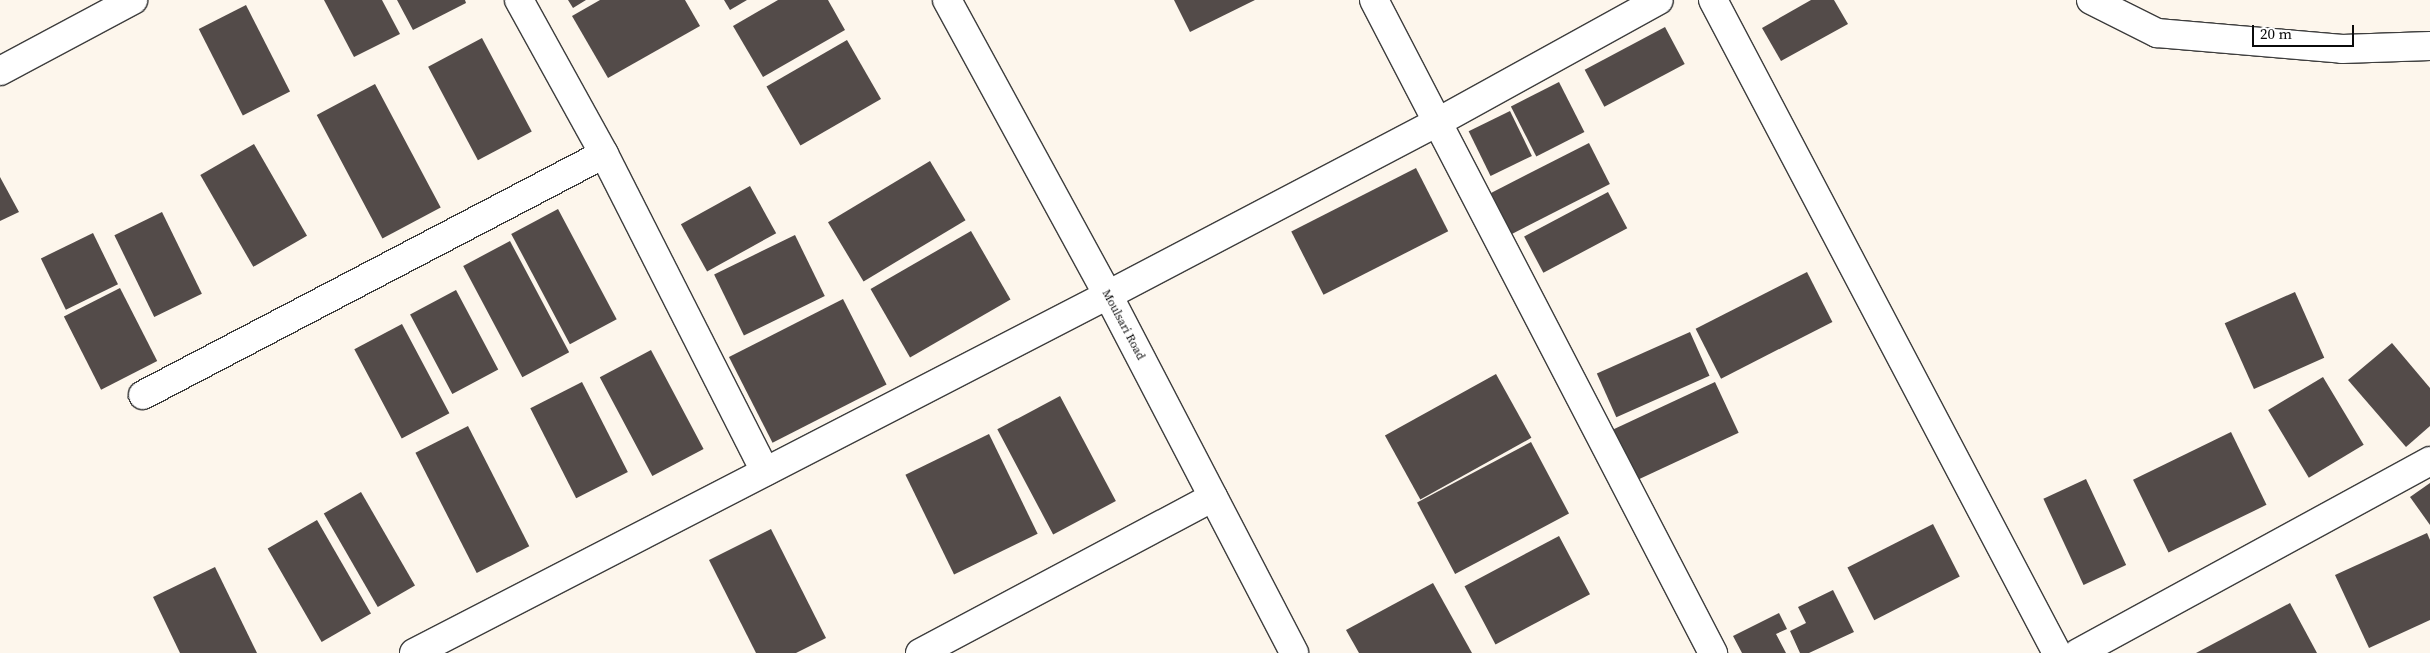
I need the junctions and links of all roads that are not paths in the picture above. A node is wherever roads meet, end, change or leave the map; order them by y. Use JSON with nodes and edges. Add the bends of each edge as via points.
{"nodes":[{"id":1,"x":133,"y":0,"type":"edge"},
{"id":2,"x":519,"y":0,"type":"edge"},
{"id":3,"x":947,"y":0,"type":"edge"},
{"id":4,"x":1374,"y":0,"type":"edge"},
{"id":5,"x":1659,"y":0,"type":"edge"},
{"id":6,"x":1713,"y":0,"type":"edge"},
{"id":7,"x":2091,"y":0,"type":"edge"},
{"id":8,"x":2430,"y":46,"type":"edge"},
{"id":9,"x":0,"y":71,"type":"edge"},
{"id":10,"x":1438,"y":122,"type":"junction"},
{"id":11,"x":604,"y":154,"type":"junction"},
{"id":12,"x":1108,"y":295,"type":"junction"},
{"id":13,"x":144,"y":395,"type":"dead end"},
{"id":14,"x":2430,"y":460,"type":"edge"},
{"id":15,"x":766,"y":472,"type":"junction"},
{"id":16,"x":1213,"y":497,"type":"junction"},
{"id":17,"x":414,"y":653,"type":"edge"},
{"id":18,"x":920,"y":653,"type":"edge"},
{"id":19,"x":1294,"y":653,"type":"edge"},
{"id":20,"x":1713,"y":653,"type":"edge"},
{"id":21,"x":2057,"y":653,"type":"edge"},
{"id":22,"x":2078,"y":653,"type":"edge"}],
"edges":[{"from":1,"to":9,"type":"street"},
{"from":2,"to":11,"type":"street"},
{"from":3,"to":12,"type":"street","name":"Moulsari Road"},
{"from":4,"to":10,"type":"street"},
{"from":5,"to":10,"type":"street"},
{"from":6,"to":21,"type":"street"},
{"from":7,"to":8,"type":"street","via":[[2157,33],[2342,49]]},
{"from":10,"to":12,"type":"street"},
{"from":10,"to":20,"type":"street"},
{"from":11,"to":13,"type":"street"},
{"from":11,"to":15,"type":"street"},
{"from":12,"to":15,"type":"street"},
{"from":12,"to":16,"type":"street","name":"Moulsari Road"},
{"from":14,"to":22,"type":"street"},
{"from":15,"to":17,"type":"street"},
{"from":16,"to":18,"type":"street"},
{"from":16,"to":19,"type":"street","name":"Moulsari Road"}]}
